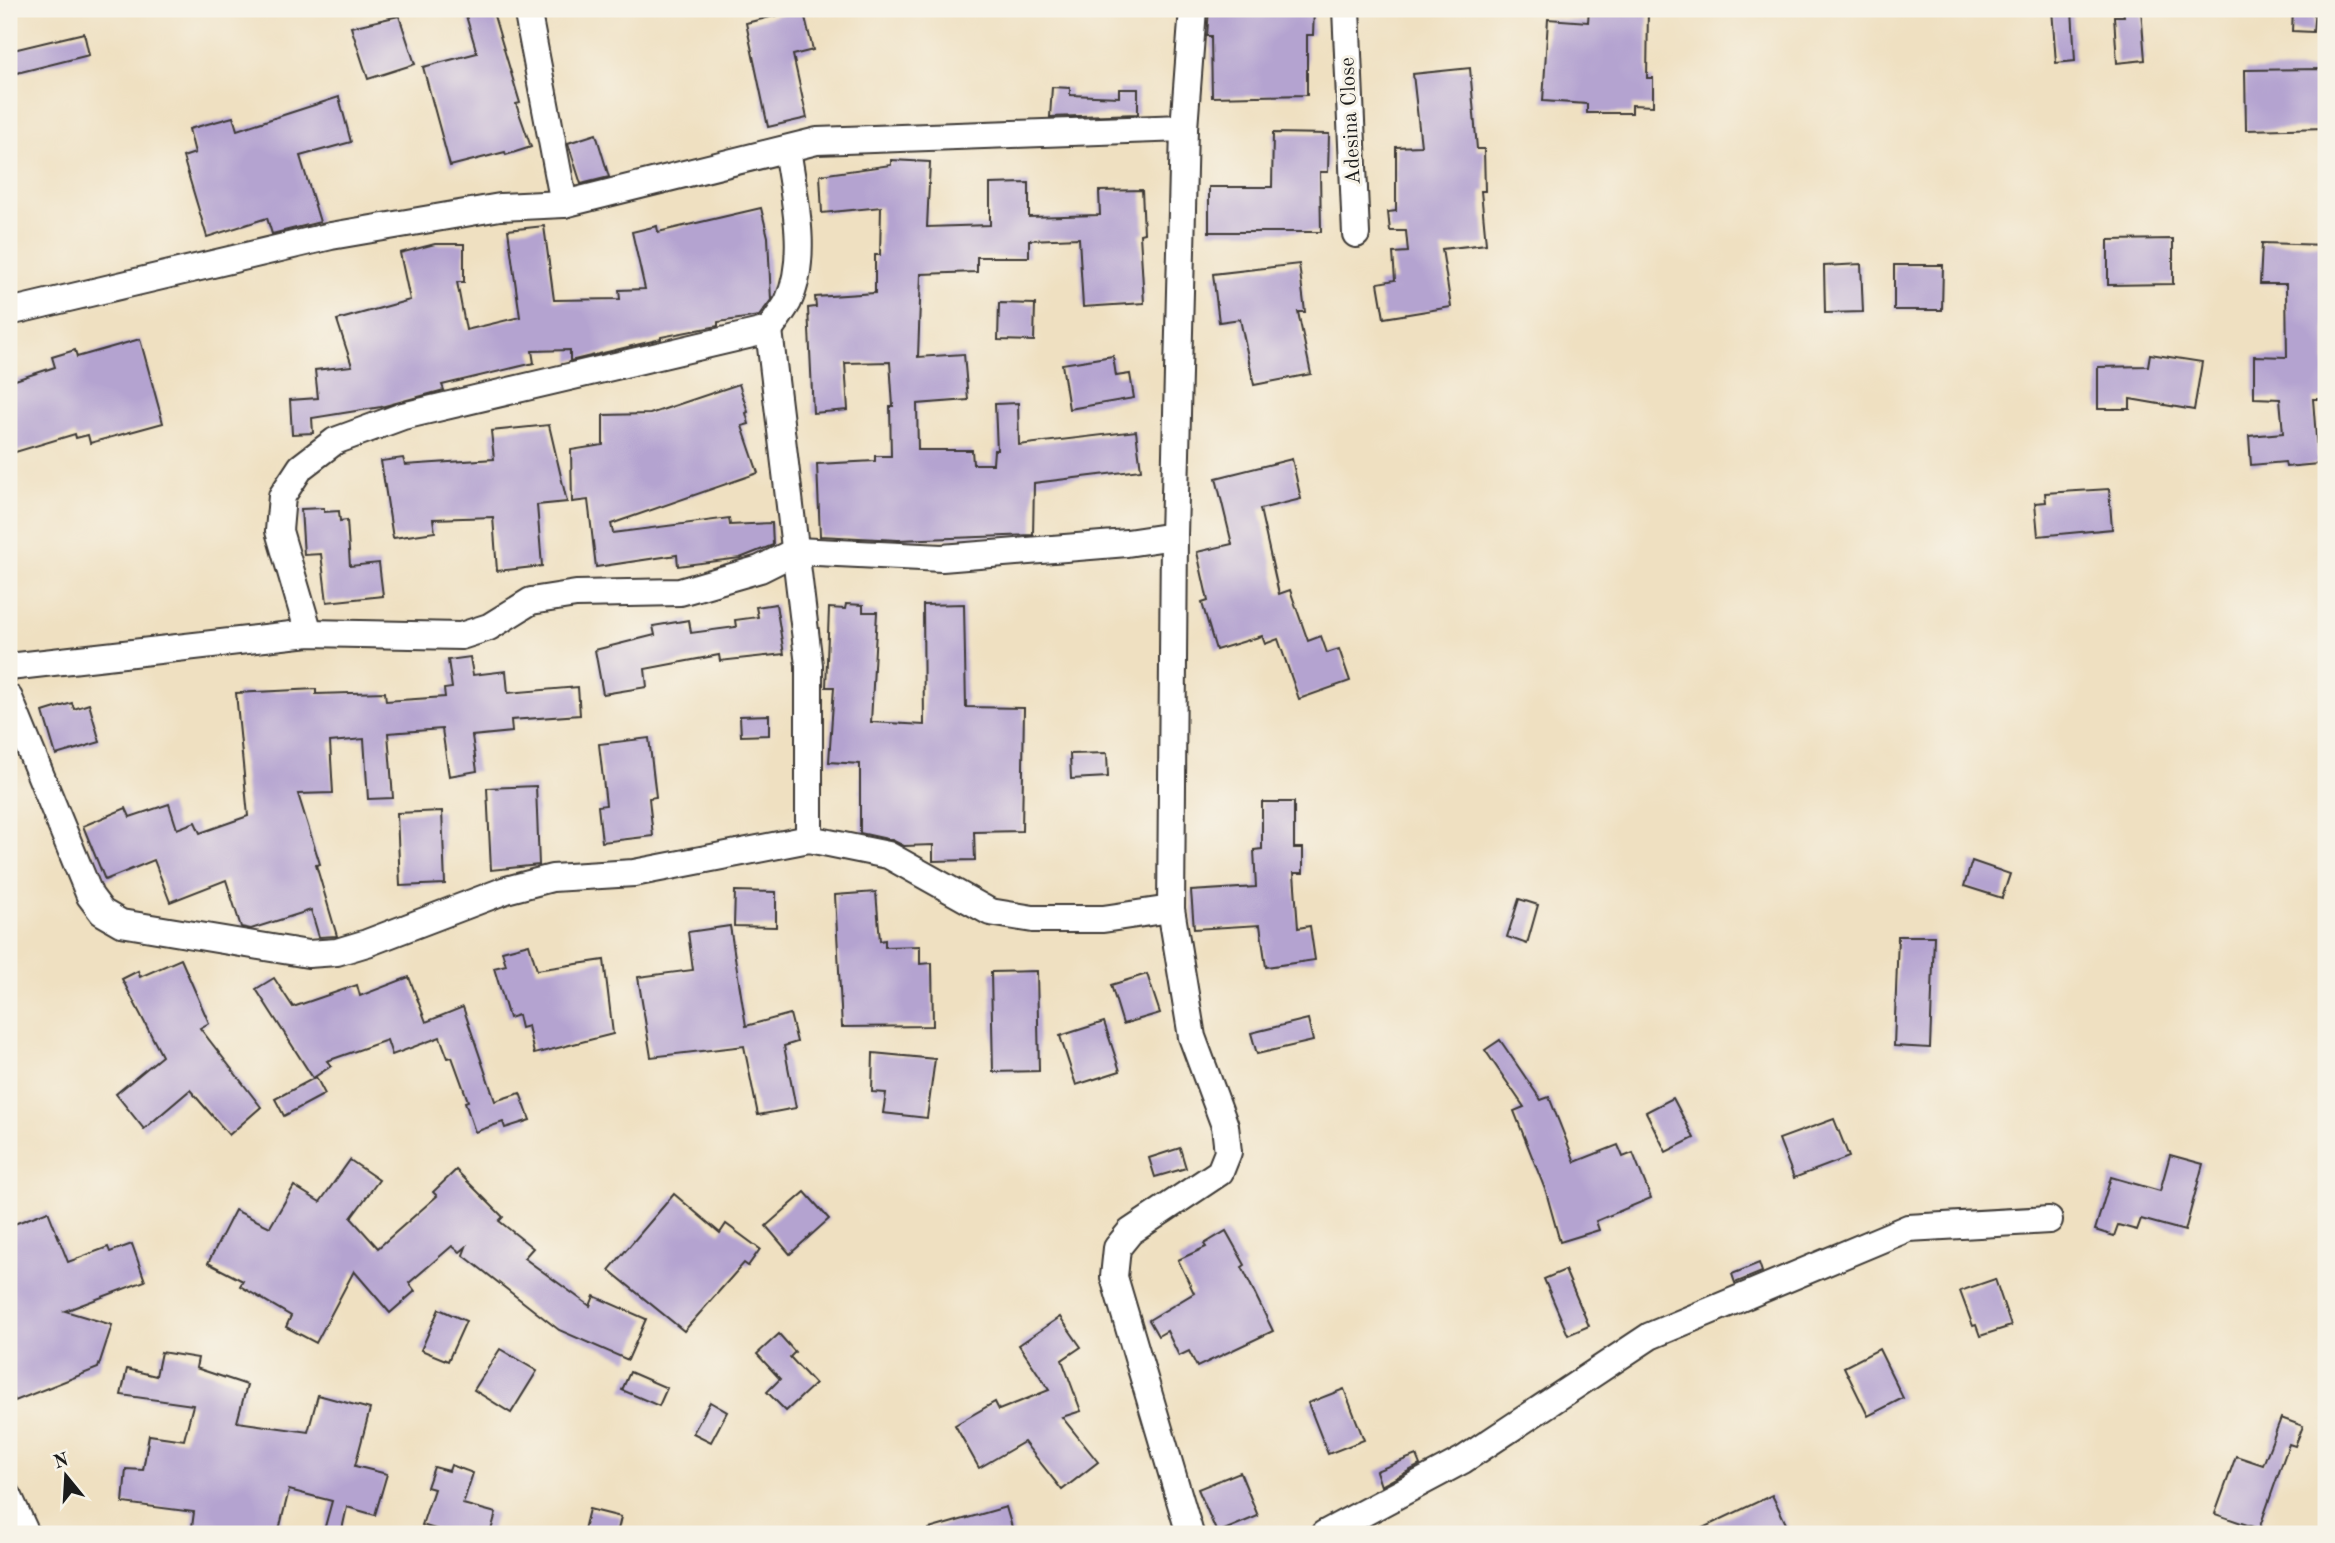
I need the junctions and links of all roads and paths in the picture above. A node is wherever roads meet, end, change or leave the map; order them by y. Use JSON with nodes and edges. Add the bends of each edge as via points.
{"nodes":[{"id":1,"x":527,"y":9,"type":"edge"},
{"id":2,"x":1193,"y":9,"type":"edge"},
{"id":3,"x":1346,"y":9,"type":"edge"},
{"id":4,"x":1184,"y":128,"type":"junction"},
{"id":5,"x":787,"y":149,"type":"junction"},
{"id":6,"x":564,"y":204,"type":"junction"},
{"id":7,"x":1356,"y":234,"type":"dead end"},
{"id":8,"x":9,"y":312,"type":"edge"},
{"id":9,"x":769,"y":330,"type":"junction"},
{"id":10,"x":1174,"y":536,"type":"junction"},
{"id":11,"x":796,"y":551,"type":"junction"},
{"id":12,"x":309,"y":633,"type":"junction"},
{"id":13,"x":9,"y":667,"type":"edge"},
{"id":14,"x":9,"y":698,"type":"edge"},
{"id":15,"x":809,"y":839,"type":"junction"},
{"id":16,"x":1171,"y":909,"type":"junction"},
{"id":17,"x":2049,"y":1220,"type":"dead end"},
{"id":18,"x":9,"y":1497,"type":"edge"},
{"id":19,"x":26,"y":1534,"type":"edge"},
{"id":20,"x":1190,"y":1534,"type":"edge"},
{"id":21,"x":1324,"y":1534,"type":"edge"}],
"edges":[{"from":1,"to":6,"type":"street"},
{"from":2,"to":4,"type":"street"},
{"from":3,"to":7,"type":"street","name":"Adesina Close"},
{"from":4,"to":5,"type":"street","via":[[817,141]]},
{"from":4,"to":10,"type":"street"},
{"from":5,"to":6,"type":"street"},
{"from":5,"to":9,"type":"street","via":[[797,214],[796,271],[788,301]]},
{"from":6,"to":8,"type":"street","via":[[500,207],[331,236]]},
{"from":9,"to":11,"type":"street"},
{"from":9,"to":12,"type":"street","via":[[403,416],[335,440],[300,467],[282,495],[279,531]]},
{"from":10,"to":11,"type":"street","via":[[942,558]]},
{"from":10,"to":16,"type":"street"},
{"from":11,"to":12,"type":"street","via":[[760,569],[680,592],[576,594],[531,601],[489,627],[461,636]]},
{"from":11,"to":15,"type":"street","via":[[809,665]]},
{"from":12,"to":13,"type":"street"},
{"from":14,"to":15,"type":"street","via":[[90,896],[102,912],[121,923],[308,954],[337,952],[506,890],[552,878],[634,873]]},
{"from":15,"to":16,"type":"street","via":[[888,855],[990,912],[1033,919],[1103,919]]},
{"from":16,"to":20,"type":"street","via":[[1192,1037],[1225,1126],[1228,1152],[1220,1172],[1130,1232],[1117,1248],[1114,1277]]},
{"from":17,"to":21,"type":"street","via":[[1908,1228],[1650,1336],[1463,1460]]},
{"from":18,"to":19,"type":"street"}]}
